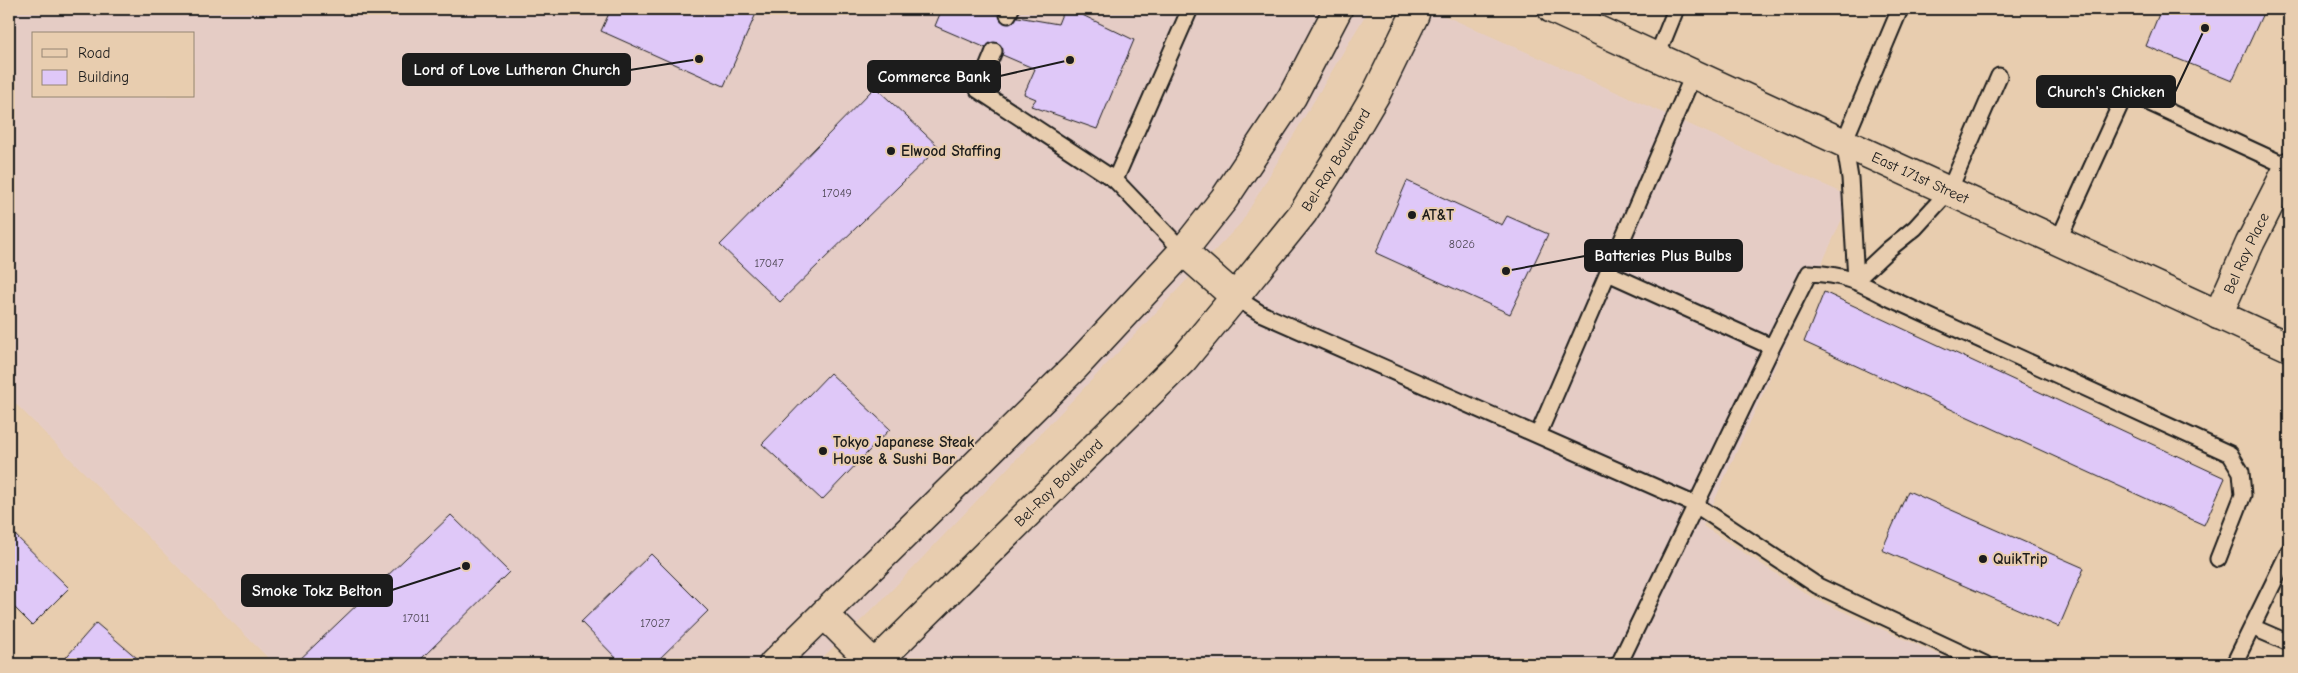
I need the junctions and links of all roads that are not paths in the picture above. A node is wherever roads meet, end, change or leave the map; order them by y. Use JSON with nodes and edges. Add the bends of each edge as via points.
{"nodes":[{"id":1,"x":1190,"y":9,"type":"edge"},
{"id":2,"x":1338,"y":9,"type":"edge"},
{"id":3,"x":1415,"y":9,"type":"edge"},
{"id":4,"x":1552,"y":9,"type":"edge"},
{"id":5,"x":1676,"y":9,"type":"edge"},
{"id":6,"x":1900,"y":9,"type":"edge"},
{"id":7,"x":994,"y":51,"type":"dead end"},
{"id":8,"x":1656,"y":56,"type":"junction"},
{"id":9,"x":1694,"y":74,"type":"junction"},
{"id":10,"x":1999,"y":76,"type":"dead end"},
{"id":11,"x":1844,"y":142,"type":"junction"},
{"id":12,"x":2289,"y":167,"type":"edge"},
{"id":13,"x":1114,"y":180,"type":"junction"},
{"id":14,"x":1949,"y":191,"type":"junction"},
{"id":15,"x":2058,"y":242,"type":"junction"},
{"id":16,"x":1183,"y":251,"type":"junction"},
{"id":17,"x":1608,"y":273,"type":"junction"},
{"id":18,"x":1856,"y":280,"type":"junction"},
{"id":19,"x":1236,"y":297,"type":"junction"},
{"id":20,"x":2218,"y":316,"type":"junction"},
{"id":21,"x":1772,"y":347,"type":"junction"},
{"id":22,"x":2289,"y":347,"type":"edge"},
{"id":23,"x":1538,"y":435,"type":"junction"},
{"id":24,"x":1696,"y":505,"type":"junction"},
{"id":25,"x":2289,"y":551,"type":"edge"},
{"id":26,"x":2218,"y":559,"type":"dead end"},
{"id":27,"x":824,"y":614,"type":"junction"},
{"id":28,"x":2252,"y":627,"type":"junction"},
{"id":29,"x":2289,"y":643,"type":"edge"},
{"id":30,"x":773,"y":664,"type":"edge"},
{"id":31,"x":875,"y":664,"type":"edge"},
{"id":32,"x":1620,"y":664,"type":"edge"},
{"id":33,"x":1985,"y":664,"type":"edge"},
{"id":34,"x":2234,"y":664,"type":"edge"}],
"edges":[{"from":1,"to":13,"type":"lane"},
{"from":2,"to":16,"type":"street","via":[[1292,97],[1224,198]]},
{"from":3,"to":19,"type":"street","name":"Bel-Ray Boulevard","via":[[1377,92],[1347,143],[1303,213]]},
{"from":4,"to":8,"type":"street","name":"East 171st Street"},
{"from":5,"to":8,"type":"lane"},
{"from":6,"to":11,"type":"lane"},
{"from":7,"to":13,"type":"lane","via":[[978,90]]},
{"from":8,"to":9,"type":"street","name":"East 171st Street"},
{"from":9,"to":11,"type":"street","name":"East 171st Street"},
{"from":9,"to":17,"type":"lane"},
{"from":10,"to":14,"type":"lane"},
{"from":11,"to":14,"type":"street","name":"East 171st Street"},
{"from":11,"to":18,"type":"lane","via":[[1850,178]]},
{"from":12,"to":15,"type":"lane","via":[[2126,92]]},
{"from":12,"to":20,"type":"street","name":"Bel Ray Place","via":[[2250,243]]},
{"from":13,"to":16,"type":"lane"},
{"from":14,"to":15,"type":"street","name":"East 171st Street"},
{"from":14,"to":18,"type":"lane","via":[[1916,228]]},
{"from":15,"to":20,"type":"street","name":"East 171st Street"},
{"from":16,"to":19,"type":"street"},
{"from":16,"to":27,"type":"street","via":[[1075,367]]},
{"from":17,"to":21,"type":"lane"},
{"from":17,"to":23,"type":"lane"},
{"from":18,"to":21,"type":"lane","via":[[1809,273]]},
{"from":18,"to":26,"type":"lane","via":[[2230,454],[2241,472],[2243,495]]},
{"from":19,"to":23,"type":"lane","via":[[1260,313]]},
{"from":19,"to":31,"type":"street","name":"Bel-Ray Boulevard","via":[[1183,360]]},
{"from":20,"to":22,"type":"street","name":"East 171st Street"},
{"from":21,"to":24,"type":"lane"},
{"from":23,"to":24,"type":"lane"},
{"from":24,"to":32,"type":"lane"},
{"from":24,"to":33,"type":"lane","via":[[1818,586]]},
{"from":25,"to":28,"type":"lane"},
{"from":27,"to":30,"type":"street"},
{"from":27,"to":31,"type":"street","name":"Bel-Ray Boulevard"},
{"from":28,"to":29,"type":"lane"},
{"from":28,"to":34,"type":"lane"}]}
